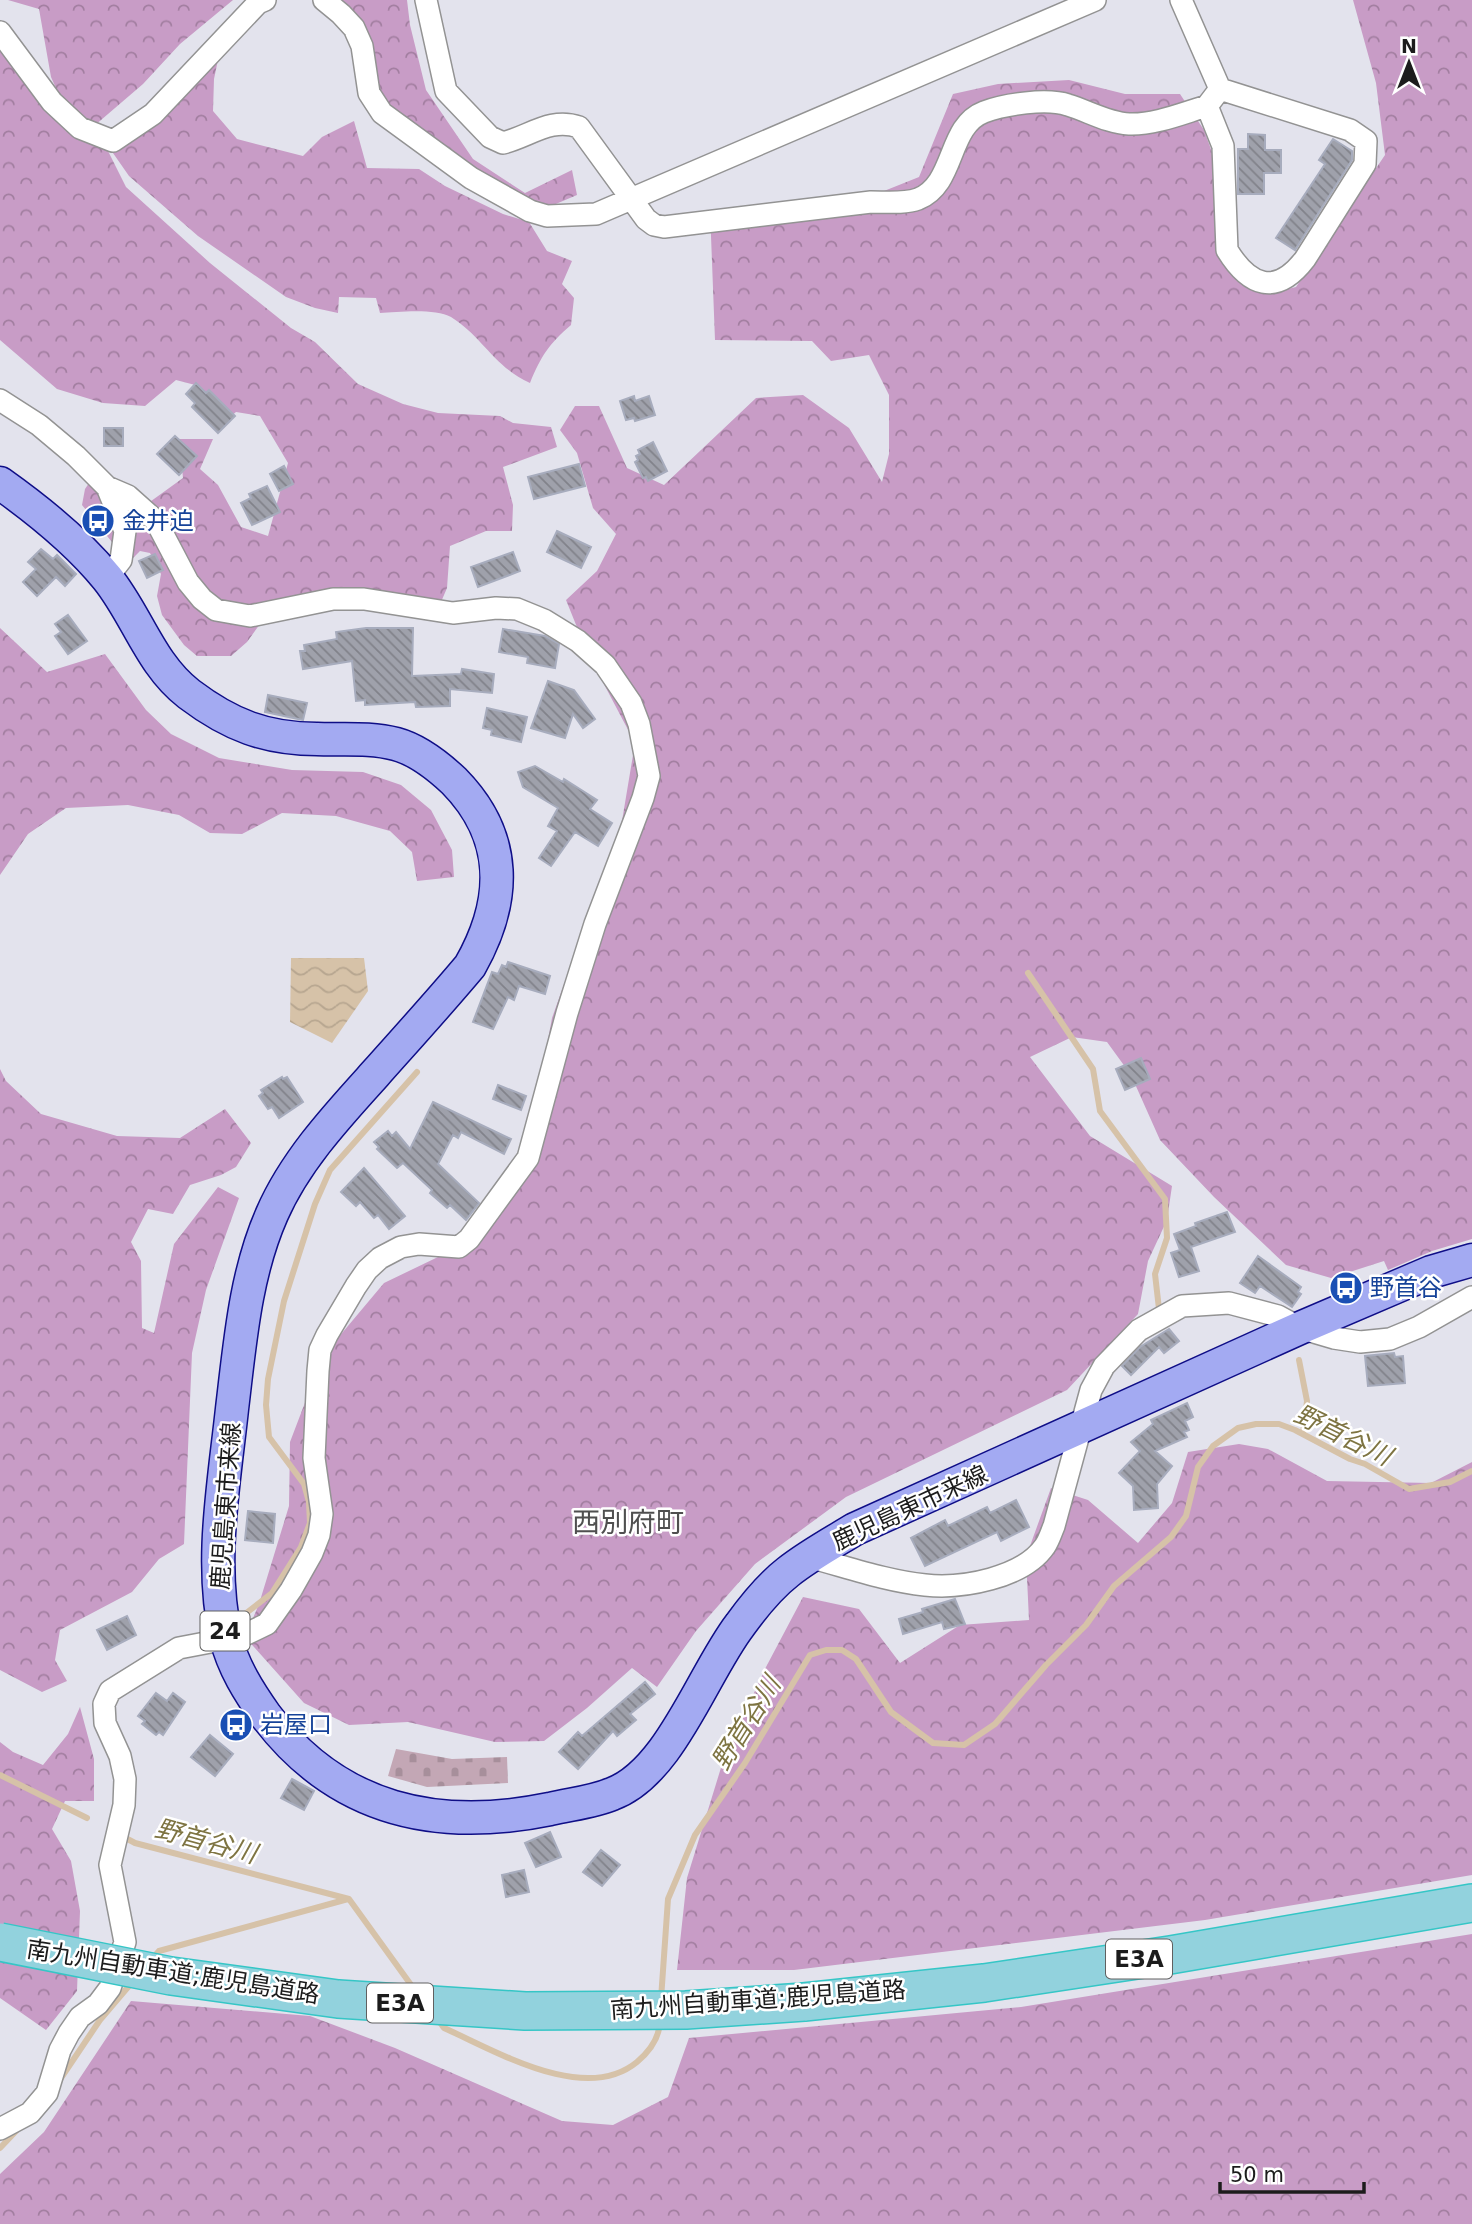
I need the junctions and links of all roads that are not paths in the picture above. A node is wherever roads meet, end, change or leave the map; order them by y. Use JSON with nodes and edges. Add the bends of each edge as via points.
{"nodes":[{"id":1,"x":265,"y":0,"type":"edge"},
{"id":2,"x":324,"y":0,"type":"edge"},
{"id":3,"x":426,"y":0,"type":"edge"},
{"id":4,"x":1095,"y":0,"type":"edge"},
{"id":5,"x":1181,"y":0,"type":"edge"},
{"id":6,"x":0,"y":32,"type":"edge"},
{"id":7,"x":1213,"y":98,"type":"junction"},
{"id":8,"x":632,"y":200,"type":"junction"},
{"id":9,"x":0,"y":400,"type":"edge"},
{"id":10,"x":0,"y":482,"type":"edge"},
{"id":11,"x":107,"y":487,"type":"junction"},
{"id":12,"x":107,"y":578,"type":"junction"},
{"id":13,"x":1472,"y":1260,"type":"edge"},
{"id":14,"x":1472,"y":1297,"type":"edge"},
{"id":15,"x":1300,"y":1328,"type":"junction"},
{"id":16,"x":1080,"y":1428,"type":"junction"},
{"id":17,"x":809,"y":1557,"type":"junction"},
{"id":18,"x":226,"y":1638,"type":"junction"},
{"id":19,"x":1472,"y":1903,"type":"edge"},
{"id":20,"x":0,"y":1942,"type":"edge"},
{"id":21,"x":0,"y":2129,"type":"edge"}],
"edges":[{"from":1,"to":6,"type":"street","via":[[153,114],[113,141],[80,128],[52,102]]},
{"from":2,"to":8,"type":"street","via":[[354,28],[362,46],[369,93],[382,113],[471,178],[547,216],[596,214]]},
{"from":3,"to":8,"type":"street","via":[[446,91],[489,137],[503,142],[552,124],[566,122],[579,127]]},
{"from":4,"to":8,"type":"street"},
{"from":5,"to":7,"type":"street"},
{"from":7,"to":7,"type":"street","via":[[1223,146],[1227,250],[1252,280],[1278,282],[1300,265],[1365,164],[1366,141],[1350,130]]},
{"from":7,"to":8,"type":"street","via":[[1146,123],[1130,124],[1057,102],[984,112],[967,123],[929,192],[904,202],[664,227],[646,219]]},
{"from":9,"to":11,"type":"street","via":[[39,425]]},
{"from":10,"to":12,"type":"main road","name":"鹿児島東市来線","number":"24","via":[[29,503]]},
{"from":11,"to":12,"type":"street","via":[[125,531],[121,560]]},
{"from":11,"to":18,"type":"street","via":[[128,496],[156,521],[188,582],[216,610],[250,616],[333,599],[364,599],[453,612],[517,609],[544,620],[606,665],[631,703],[649,776],[591,936],[528,1158],[459,1247],[401,1247],[380,1258],[356,1286],[320,1350],[314,1458],[322,1514],[319,1535],[267,1624]]},
{"from":12,"to":18,"type":"main road","name":"鹿児島東市来線","number":"24","via":[[164,670],[215,714],[292,739],[373,740],[421,755],[465,793],[482,820],[497,866],[493,916],[470,966],[327,1127],[273,1211],[258,1251],[238,1358],[221,1506],[219,1596]]},
{"from":13,"to":15,"type":"main road","name":"鹿児島東市来線","number":"24","via":[[1431,1272]]},
{"from":14,"to":15,"type":"street","via":[[1390,1339],[1360,1342]]},
{"from":15,"to":16,"type":"main road","name":"鹿児島東市来線","number":"24"},
{"from":15,"to":16,"type":"street","via":[[1278,1316],[1228,1303],[1182,1306],[1139,1330],[1104,1366]]},
{"from":16,"to":17,"type":"main road","name":"鹿児島東市来線","number":"24","via":[[855,1529]]},
{"from":16,"to":17,"type":"street","via":[[1055,1527],[1044,1547],[1027,1563],[1002,1576],[928,1586]]},
{"from":17,"to":18,"type":"main road","name":"鹿児島東市来線","number":"24","via":[[784,1575],[738,1627],[647,1772],[615,1793],[538,1811],[444,1817],[378,1804],[338,1782],[280,1734],[251,1696]]},
{"from":18,"to":21,"type":"street","via":[[179,1648],[110,1691],[104,1704],[105,1723],[125,1779],[110,1865],[125,1942],[110,1988],[80,2017],[60,2050],[47,2093],[30,2113]]},
{"from":19,"to":20,"type":"highway","name":"南九州自動車道;鹿児島道路","number":"E3A","bridge":true,"via":[[997,1981],[804,2003],[686,2010],[525,2011],[338,1999],[171,1976]]}]}
